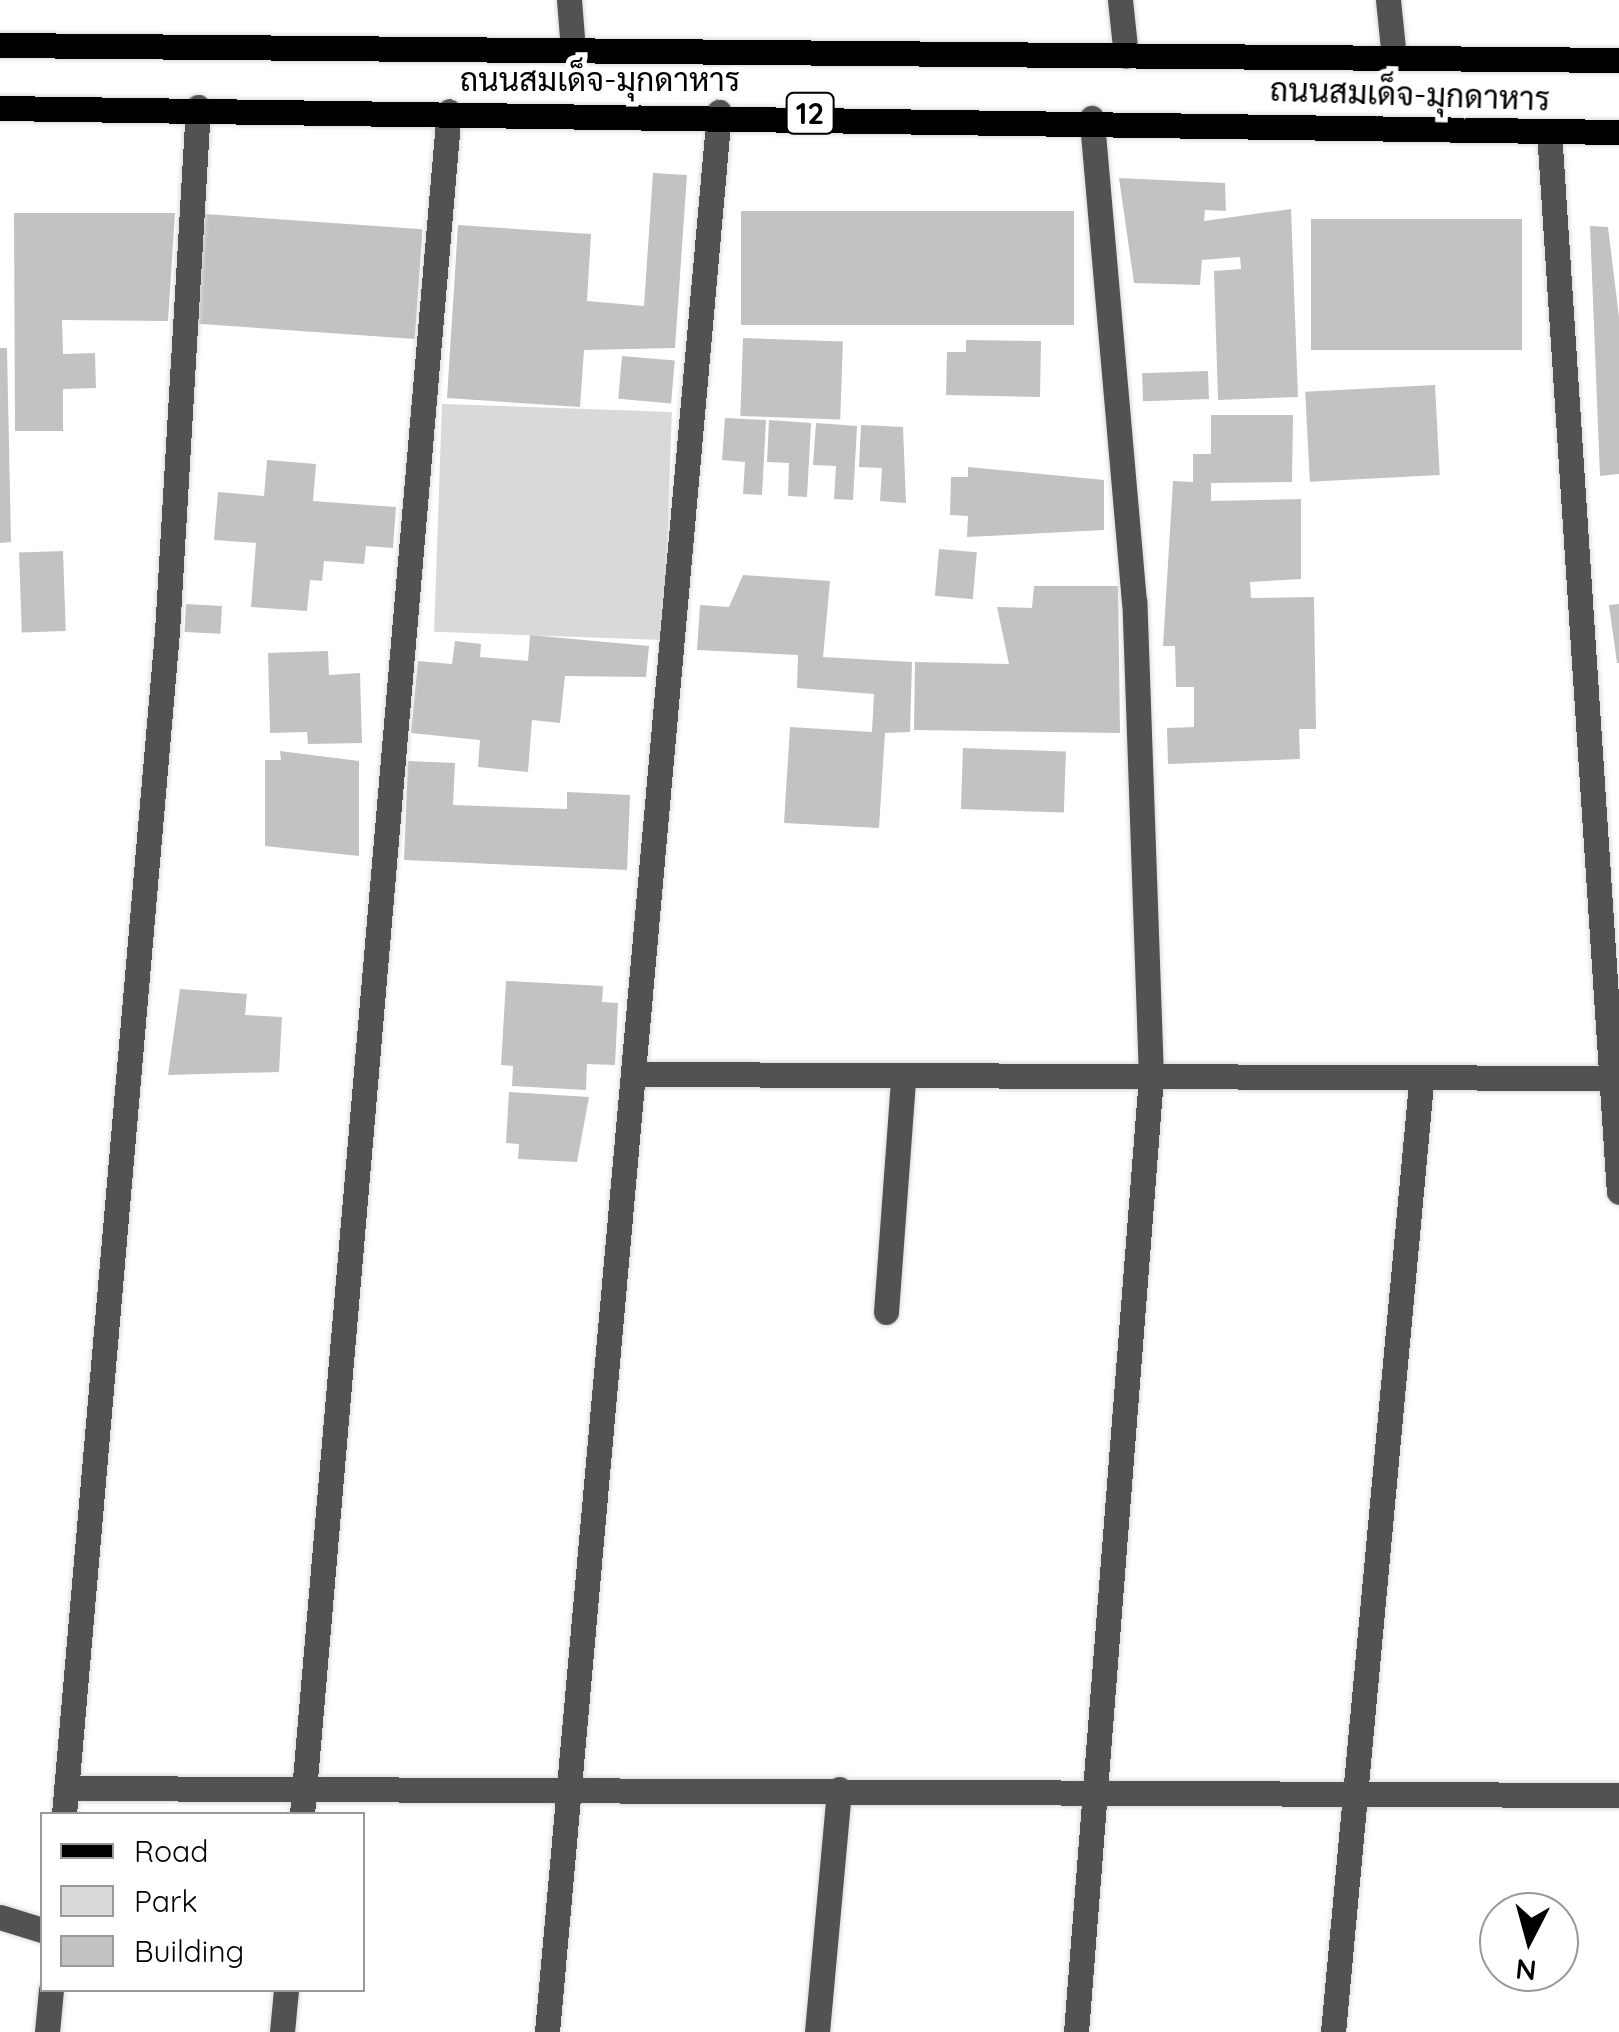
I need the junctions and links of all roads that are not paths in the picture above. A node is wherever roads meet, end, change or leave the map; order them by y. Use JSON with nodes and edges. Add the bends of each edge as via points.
{"nodes":[{"id":1,"x":569,"y":0,"type":"edge"},
{"id":2,"x":1120,"y":0,"type":"edge"},
{"id":3,"x":1388,"y":0,"type":"edge"},
{"id":4,"x":0,"y":45,"type":"edge"},
{"id":5,"x":573,"y":50,"type":"junction"},
{"id":6,"x":1126,"y":56,"type":"junction"},
{"id":7,"x":1394,"y":58,"type":"junction"},
{"id":8,"x":1619,"y":60,"type":"edge"},
{"id":9,"x":198,"y":107,"type":"junction"},
{"id":10,"x":0,"y":108,"type":"edge"},
{"id":11,"x":449,"y":110,"type":"junction"},
{"id":12,"x":719,"y":112,"type":"junction"},
{"id":13,"x":1092,"y":118,"type":"junction"},
{"id":14,"x":1550,"y":131,"type":"junction"},
{"id":15,"x":1619,"y":132,"type":"edge"},
{"id":16,"x":638,"y":1074,"type":"junction"},
{"id":17,"x":1151,"y":1077,"type":"junction"},
{"id":18,"x":903,"y":1078,"type":"junction"},
{"id":19,"x":1613,"y":1078,"type":"junction"},
{"id":20,"x":1421,"y":1083,"type":"junction"},
{"id":21,"x":1619,"y":1192,"type":"edge"},
{"id":22,"x":886,"y":1312,"type":"dead end"},
{"id":23,"x":66,"y":1788,"type":"junction"},
{"id":24,"x":839,"y":1788,"type":"junction"},
{"id":25,"x":1101,"y":1788,"type":"junction"},
{"id":26,"x":569,"y":1790,"type":"junction"},
{"id":27,"x":1619,"y":1795,"type":"edge"},
{"id":28,"x":1354,"y":1796,"type":"junction"},
{"id":29,"x":302,"y":1803,"type":"edge"},
{"id":30,"x":64,"y":1812,"type":"edge"},
{"id":31,"x":0,"y":1918,"type":"edge"},
{"id":32,"x":40,"y":1929,"type":"edge"},
{"id":33,"x":51,"y":1992,"type":"edge"},
{"id":34,"x":286,"y":1992,"type":"edge"},
{"id":35,"x":48,"y":2032,"type":"edge"},
{"id":36,"x":282,"y":2032,"type":"edge"},
{"id":37,"x":547,"y":2032,"type":"edge"},
{"id":38,"x":817,"y":2032,"type":"edge"},
{"id":39,"x":1076,"y":2032,"type":"edge"},
{"id":40,"x":1333,"y":2032,"type":"edge"}],
"edges":[{"from":1,"to":5,"type":"street"},
{"from":2,"to":6,"type":"street"},
{"from":3,"to":7,"type":"street"},
{"from":4,"to":5,"type":"main road","name":"ถนนสมเด็จ-มุกดาหาร","number":"12"},
{"from":5,"to":6,"type":"main road","name":"ถนนสมเด็จ-มุกดาหาร","number":"12"},
{"from":6,"to":7,"type":"main road","name":"ถนนสมเด็จ-มุกดาหาร","number":"12"},
{"from":7,"to":8,"type":"main road","name":"ถนนสมเด็จ-มุกดาหาร","number":"12"},
{"from":9,"to":10,"type":"main road","name":"ถนนสมเด็จ-มุกดาหาร","number":"12"},
{"from":9,"to":11,"type":"main road","name":"ถนนสมเด็จ-มุกดาหาร","number":"12"},
{"from":9,"to":23,"type":"street","via":[[167,632]]},
{"from":11,"to":12,"type":"main road","name":"ถนนสมเด็จ-มุกดาหาร","number":"12"},
{"from":11,"to":29,"type":"street"},
{"from":12,"to":13,"type":"main road","name":"ถนนสมเด็จ-มุกดาหาร","number":"12"},
{"from":12,"to":16,"type":"street"},
{"from":13,"to":14,"type":"main road","name":"ถนนสมเด็จ-มุกดาหาร","number":"12"},
{"from":13,"to":17,"type":"street","via":[[1134,602]]},
{"from":14,"to":15,"type":"main road","name":"ถนนสมเด็จ-มุกดาหาร","number":"12"},
{"from":14,"to":19,"type":"street"},
{"from":16,"to":18,"type":"street"},
{"from":16,"to":26,"type":"street"},
{"from":17,"to":18,"type":"street"},
{"from":17,"to":20,"type":"street"},
{"from":17,"to":25,"type":"street"},
{"from":18,"to":22,"type":"street"},
{"from":19,"to":20,"type":"street"},
{"from":19,"to":21,"type":"street"},
{"from":20,"to":28,"type":"street"},
{"from":23,"to":29,"type":"street"},
{"from":23,"to":30,"type":"street"},
{"from":24,"to":25,"type":"street"},
{"from":24,"to":26,"type":"street"},
{"from":24,"to":38,"type":"street"},
{"from":25,"to":28,"type":"street"},
{"from":25,"to":39,"type":"street"},
{"from":26,"to":29,"type":"street"},
{"from":26,"to":37,"type":"street"},
{"from":27,"to":28,"type":"street"},
{"from":28,"to":40,"type":"street"},
{"from":31,"to":32,"type":"street"},
{"from":33,"to":35,"type":"street"},
{"from":34,"to":36,"type":"street"}]}
